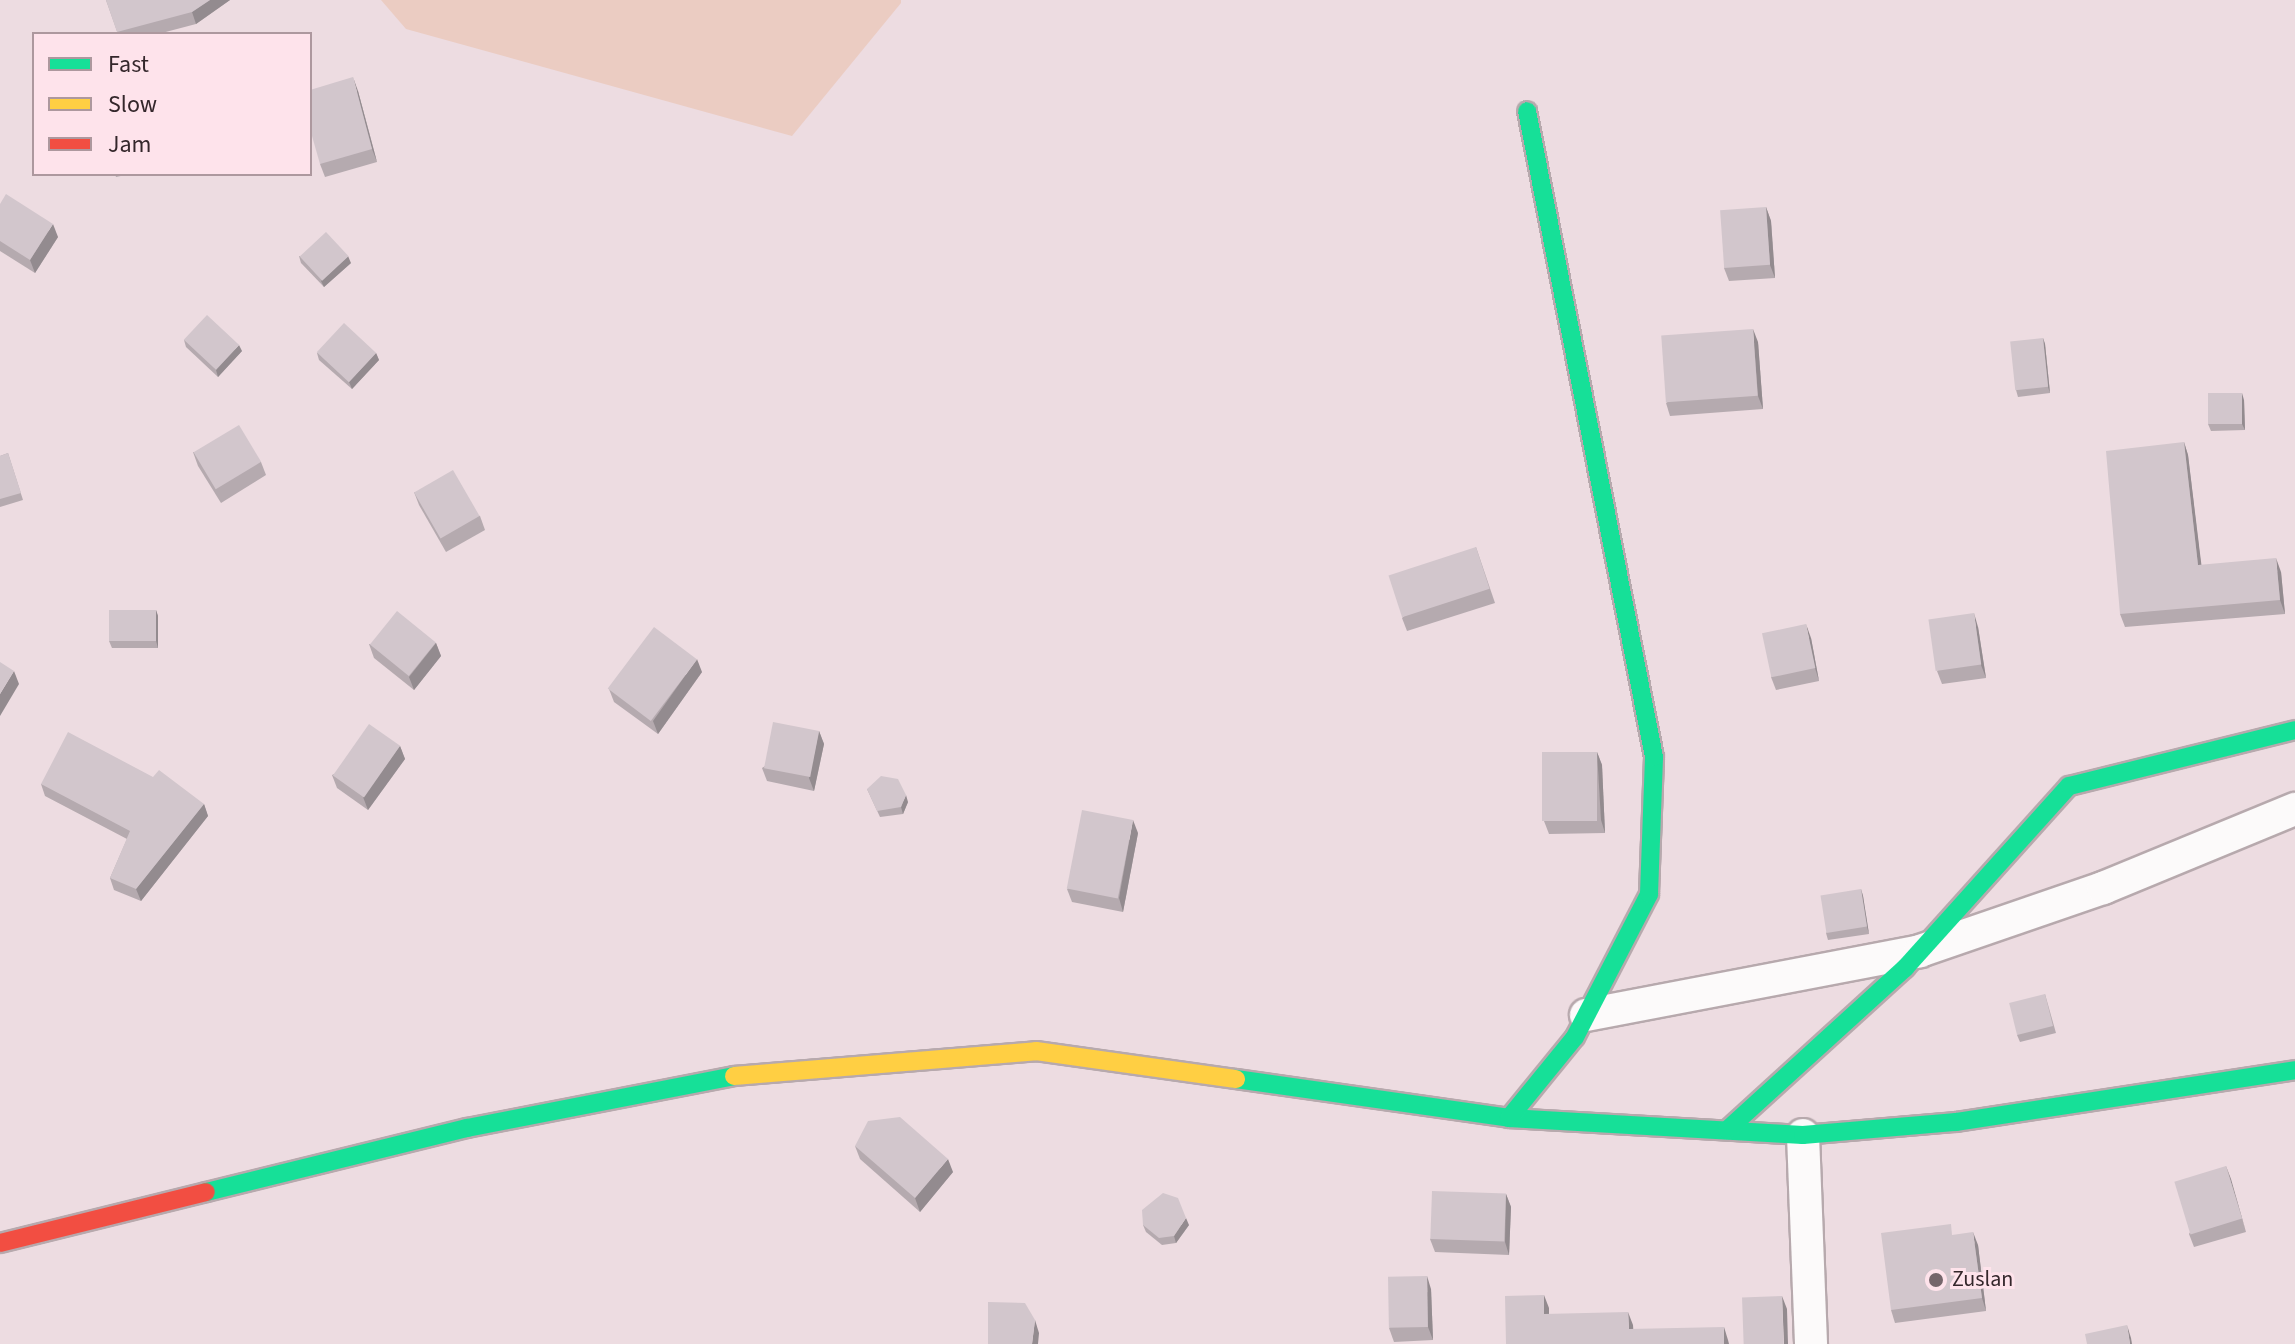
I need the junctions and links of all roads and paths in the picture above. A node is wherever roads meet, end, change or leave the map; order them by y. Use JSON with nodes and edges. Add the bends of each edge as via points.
{"nodes":[{"id":1,"x":1527,"y":111,"type":"dead end"},
{"id":2,"x":2295,"y":730,"type":"edge"},
{"id":3,"x":2295,"y":809,"type":"edge"},
{"id":4,"x":1920,"y":951,"type":"junction"},
{"id":5,"x":1586,"y":1015,"type":"junction"},
{"id":6,"x":2295,"y":1070,"type":"edge"},
{"id":7,"x":1509,"y":1118,"type":"junction"},
{"id":8,"x":1727,"y":1130,"type":"junction"},
{"id":9,"x":1803,"y":1135,"type":"junction"},
{"id":10,"x":0,"y":1243,"type":"edge"},
{"id":11,"x":1811,"y":1344,"type":"edge"}],
"edges":[{"from":1,"to":5,"type":"street","via":[[1654,757],[1649,894]]},
{"from":2,"to":4,"type":"street","via":[[2069,786]]},
{"from":3,"to":4,"type":"street","via":[[2103,888]]},
{"from":4,"to":5,"type":"street"},
{"from":4,"to":8,"type":"street"},
{"from":5,"to":7,"type":"street"},
{"from":6,"to":9,"type":"street","via":[[1956,1122]]},
{"from":7,"to":8,"type":"street"},
{"from":7,"to":10,"type":"street","via":[[1036,1051],[776,1071],[467,1128]]},
{"from":8,"to":9,"type":"street"},
{"from":9,"to":11,"type":"street"}]}
